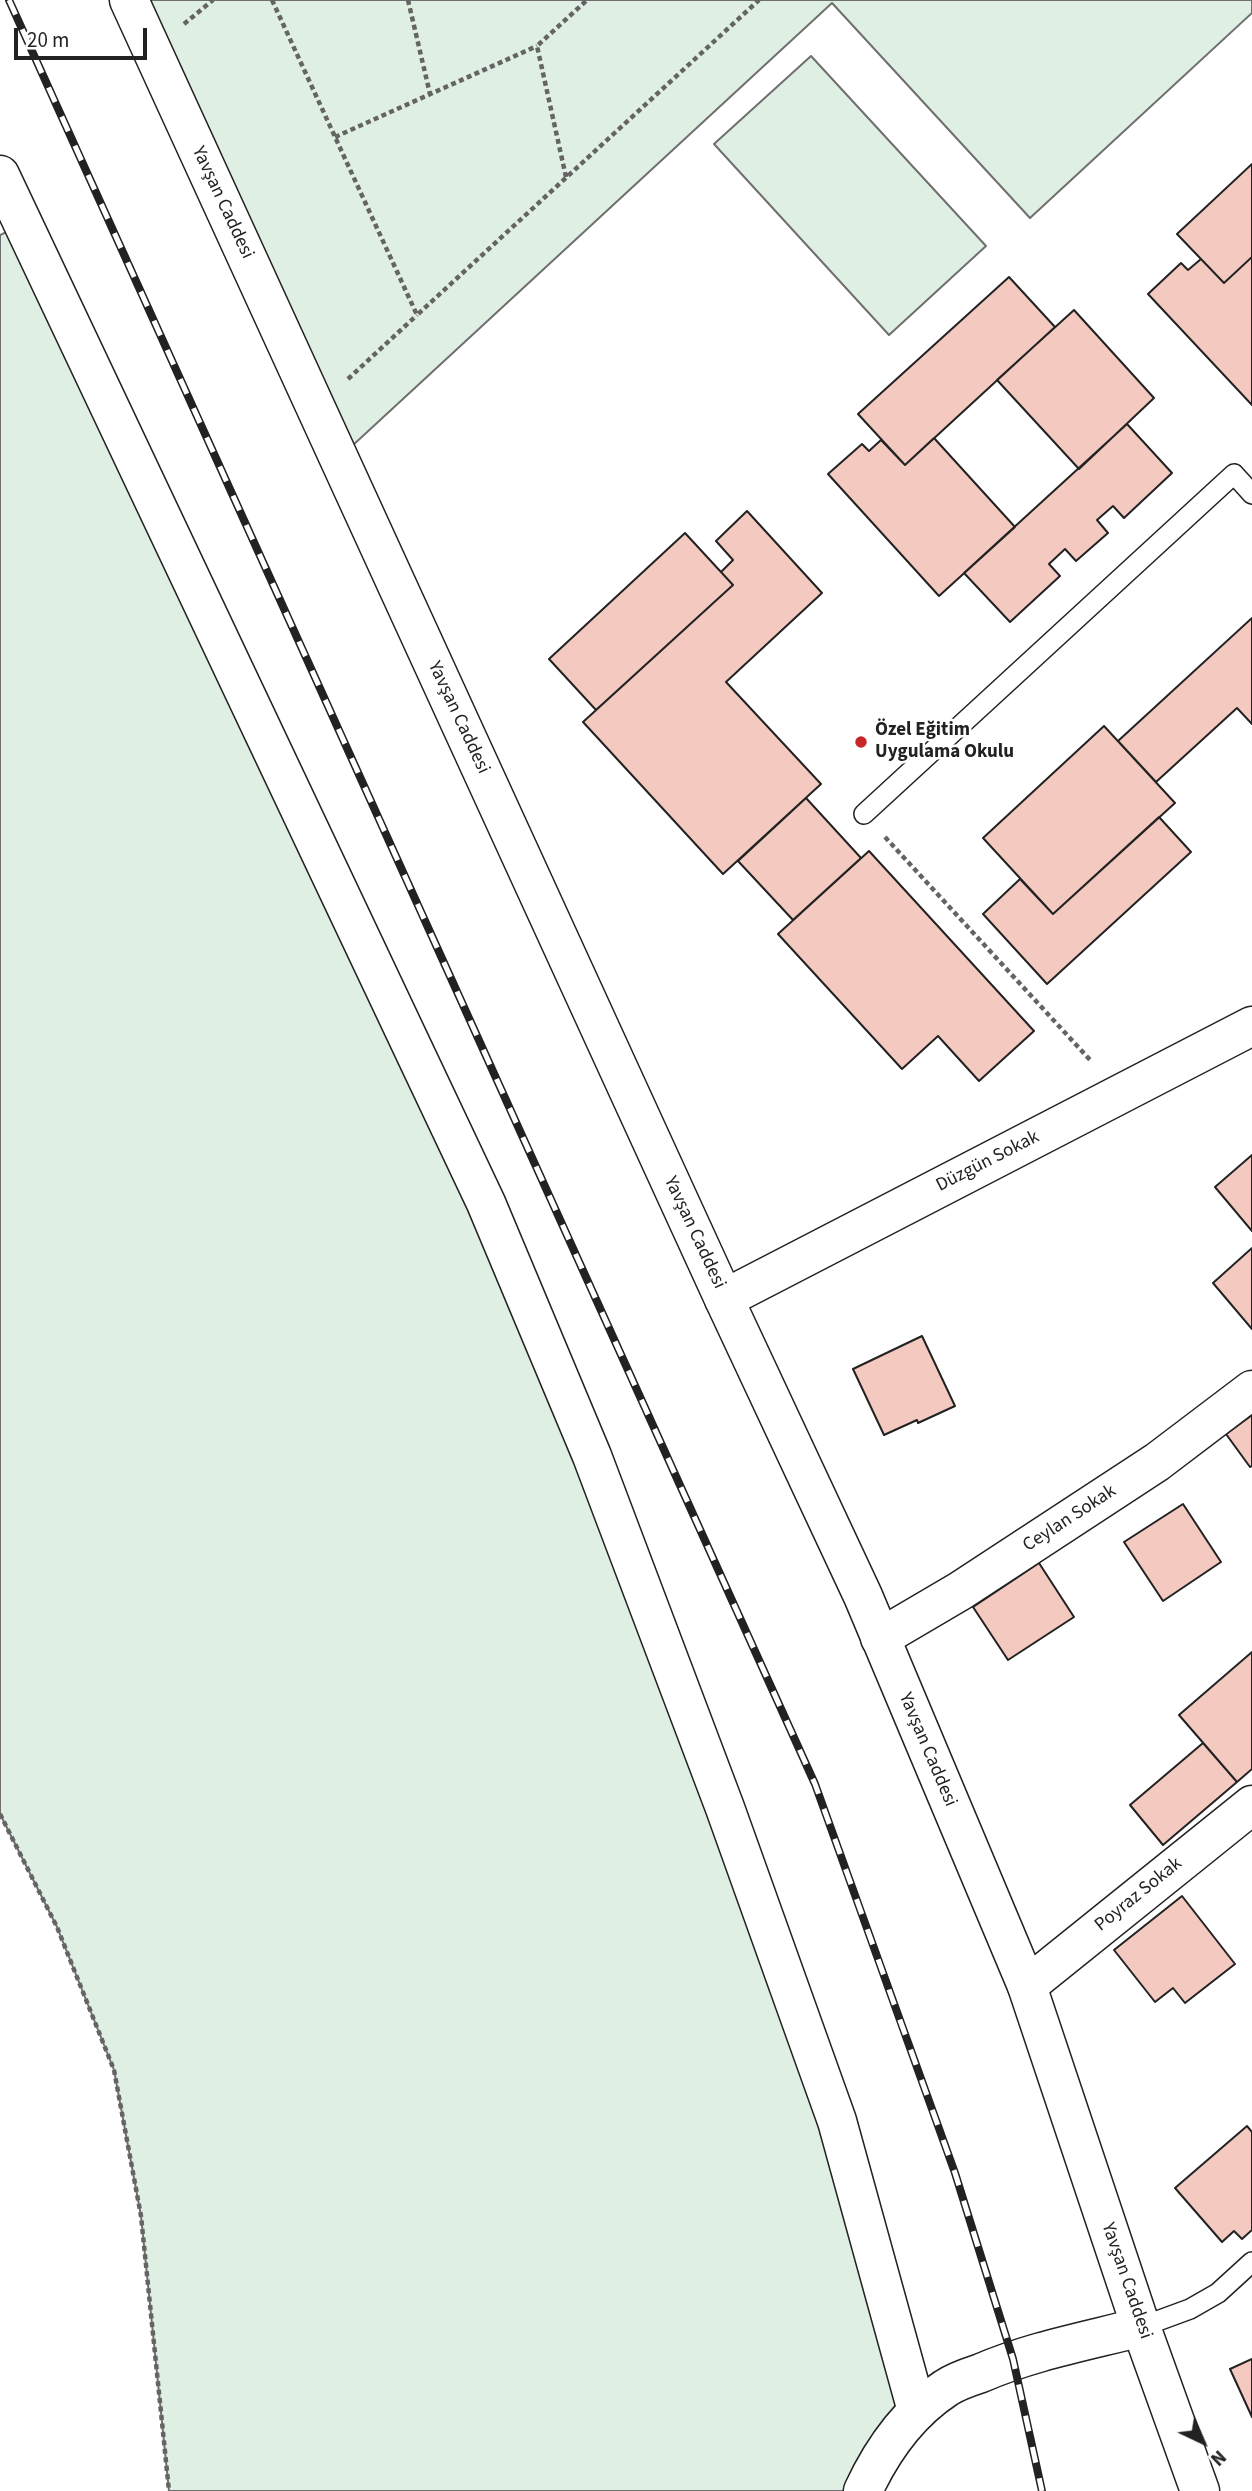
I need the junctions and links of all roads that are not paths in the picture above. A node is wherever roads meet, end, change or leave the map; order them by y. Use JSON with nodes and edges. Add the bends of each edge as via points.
{"nodes":[{"id":1,"x":129,"y":0,"type":"edge"},
{"id":2,"x":0,"y":175,"type":"edge"},
{"id":3,"x":1252,"y":494,"type":"edge"},
{"id":4,"x":864,"y":814,"type":"road end"},
{"id":5,"x":1252,"y":1026,"type":"edge"},
{"id":6,"x":724,"y":1298,"type":"junction"},
{"id":7,"x":1252,"y":1390,"type":"edge"},
{"id":8,"x":880,"y":1638,"type":"junction"},
{"id":9,"x":1252,"y":1805,"type":"edge"},
{"id":10,"x":1027,"y":1986,"type":"junction"},
{"id":11,"x":1252,"y":2262,"type":"edge"},
{"id":12,"x":1141,"y":2327,"type":"junction"},
{"id":13,"x":917,"y":2411,"type":"junction"},
{"id":14,"x":863,"y":2491,"type":"edge"},
{"id":15,"x":1200,"y":2491,"type":"edge"}],
"edges":[{"from":1,"to":6,"type":"street","name":"Yavşan Caddesi"},
{"from":2,"to":13,"type":"street","via":[[485,1203],[592,1455],[837,2121]]},
{"from":3,"to":4,"type":"lane","via":[[1234,474]]},
{"from":5,"to":6,"type":"street","name":"Düzgün Sokak"},
{"from":6,"to":8,"type":"street","name":"Yavşan Caddesi"},
{"from":7,"to":8,"type":"street","name":"Ceylan Sokak","via":[[1123,1484]]},
{"from":8,"to":10,"type":"street","name":"Yavşan Caddesi"},
{"from":9,"to":10,"type":"street","name":"Poyraz Sokak"},
{"from":10,"to":12,"type":"street","name":"Yavşan Caddesi"},
{"from":11,"to":12,"type":"lane","via":[[1218,2293]]},
{"from":12,"to":13,"type":"street","via":[[1013,2359],[948,2386]]},
{"from":12,"to":15,"type":"street","name":"Yavşan Caddesi"},
{"from":13,"to":14,"type":"street","via":[[877,2461]]}]}
